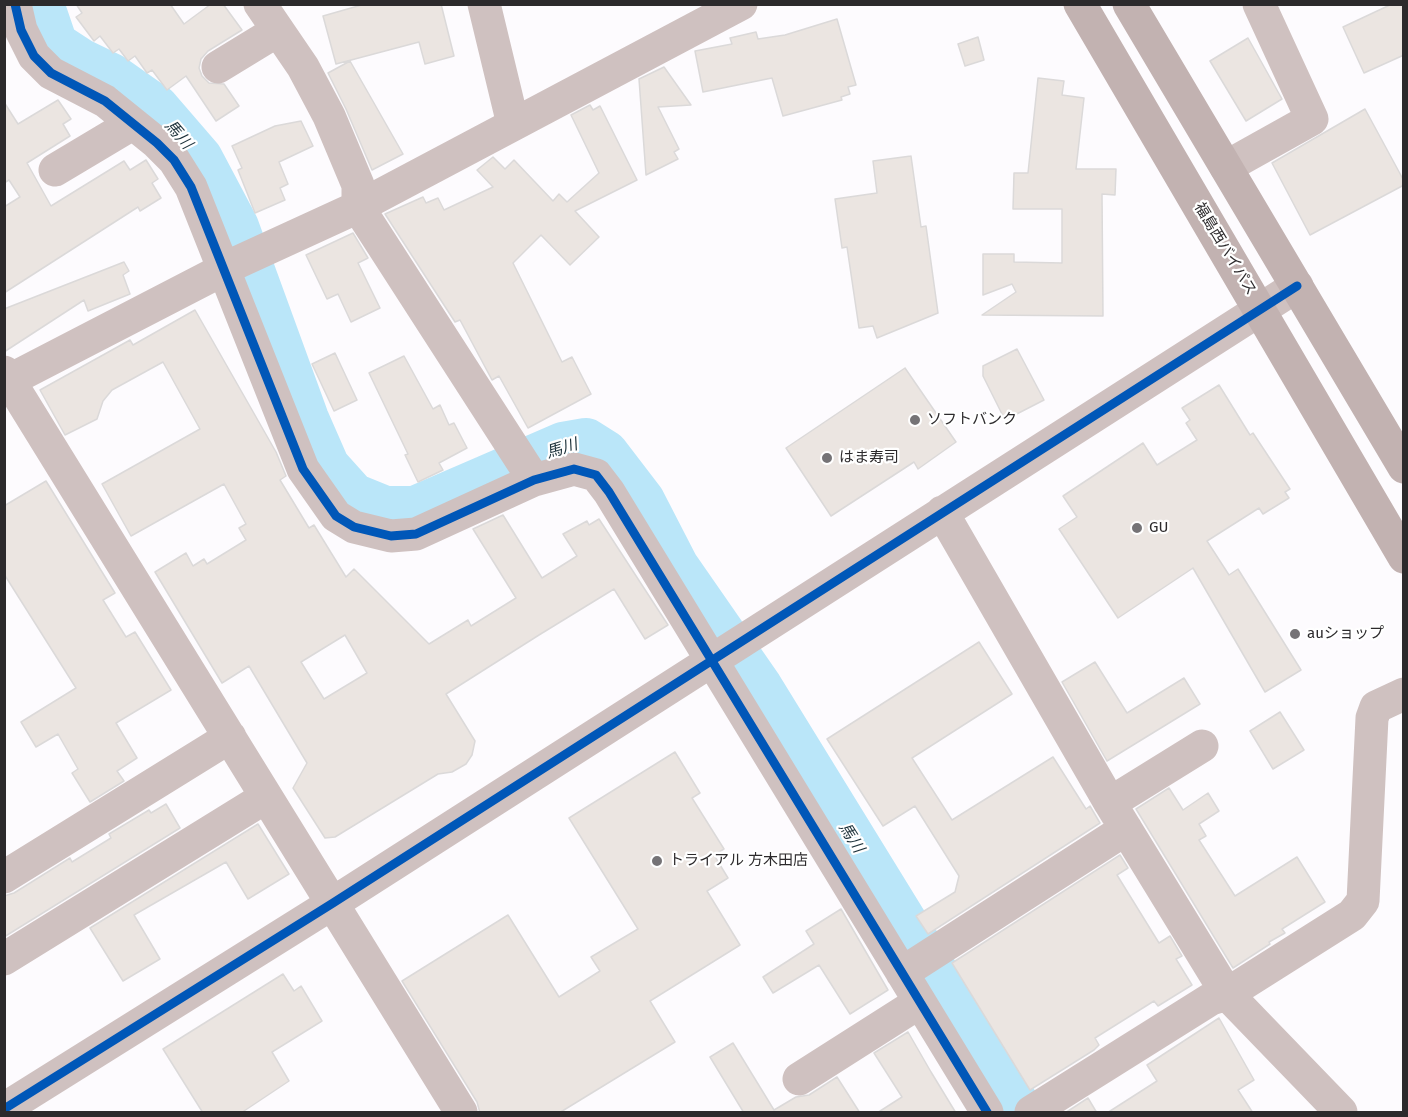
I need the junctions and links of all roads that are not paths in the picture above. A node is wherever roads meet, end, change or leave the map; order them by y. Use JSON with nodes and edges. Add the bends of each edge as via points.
{"nodes":[{"id":1,"x":15,"y":4,"type":"edge"},
{"id":2,"x":484,"y":4,"type":"edge"},
{"id":3,"x":741,"y":4,"type":"edge"},
{"id":4,"x":1080,"y":4,"type":"edge"},
{"id":5,"x":1130,"y":4,"type":"edge"},
{"id":6,"x":1259,"y":4,"type":"edge"},
{"id":7,"x":268,"y":18,"type":"edge"},
{"id":8,"x":218,"y":67,"type":"dead end"},
{"id":9,"x":132,"y":124,"type":"junction"},
{"id":10,"x":513,"y":124,"type":"junction"},
{"id":11,"x":1226,"y":167,"type":"junction"},
{"id":12,"x":55,"y":170,"type":"dead end"},
{"id":13,"x":358,"y":207,"type":"junction"},
{"id":14,"x":230,"y":266,"type":"junction"},
{"id":15,"x":1297,"y":286,"type":"junction"},
{"id":16,"x":1261,"y":309,"type":"junction"},
{"id":17,"x":6,"y":378,"type":"edge"},
{"id":18,"x":1404,"y":467,"type":"edge"},
{"id":19,"x":526,"y":469,"type":"junction"},
{"id":20,"x":942,"y":512,"type":"junction"},
{"id":21,"x":1404,"y":557,"type":"edge"},
{"id":22,"x":715,"y":659,"type":"junction"},
{"id":23,"x":1404,"y":694,"type":"edge"},
{"id":24,"x":230,"y":737,"type":"junction"},
{"id":25,"x":1202,"y":746,"type":"dead end"},
{"id":26,"x":266,"y":797,"type":"junction"},
{"id":27,"x":1118,"y":816,"type":"junction"},
{"id":28,"x":4,"y":877,"type":"edge"},
{"id":29,"x":333,"y":903,"type":"junction"},
{"id":30,"x":4,"y":959,"type":"edge"},
{"id":31,"x":908,"y":970,"type":"junction"},
{"id":32,"x":1227,"y":994,"type":"junction"},
{"id":33,"x":920,"y":1002,"type":"junction"},
{"id":34,"x":799,"y":1079,"type":"dead end"},
{"id":35,"x":4,"y":1109,"type":"edge"},
{"id":36,"x":1036,"y":1109,"type":"edge"},
{"id":37,"x":461,"y":1113,"type":"edge"},
{"id":38,"x":987,"y":1113,"type":"edge"},
{"id":39,"x":1341,"y":1113,"type":"edge"}],
"edges":[{"from":1,"to":9,"type":"street","via":[[21,30],[34,56],[51,73],[105,101]]},
{"from":2,"to":10,"type":"street"},
{"from":3,"to":10,"type":"street"},
{"from":4,"to":16,"type":"highway","name":"福島西バイパス"},
{"from":5,"to":11,"type":"highway"},
{"from":6,"to":11,"type":"street","via":[[1312,118]]},
{"from":7,"to":8,"type":"street"},
{"from":7,"to":13,"type":"street","via":[[303,67],[329,116],[358,185]]},
{"from":9,"to":12,"type":"street"},
{"from":9,"to":14,"type":"street","via":[[174,160]]},
{"from":10,"to":13,"type":"street"},
{"from":11,"to":15,"type":"highway"},
{"from":13,"to":14,"type":"street"},
{"from":13,"to":19,"type":"street"},
{"from":14,"to":17,"type":"street"},
{"from":14,"to":19,"type":"street","via":[[303,468],[336,516],[354,527],[391,536],[416,534]]},
{"from":15,"to":16,"type":"street"},
{"from":15,"to":18,"type":"highway"},
{"from":16,"to":20,"type":"street"},
{"from":16,"to":21,"type":"highway","name":"福島西バイパス"},
{"from":17,"to":24,"type":"street"},
{"from":19,"to":22,"type":"street","via":[[574,468],[596,475]]},
{"from":20,"to":22,"type":"street"},
{"from":20,"to":27,"type":"street"},
{"from":22,"to":29,"type":"street"},
{"from":22,"to":31,"type":"street"},
{"from":23,"to":32,"type":"street","via":[[1376,706],[1372,718],[1363,901],[1352,915]]},
{"from":24,"to":26,"type":"street"},
{"from":24,"to":28,"type":"street"},
{"from":25,"to":27,"type":"street"},
{"from":26,"to":29,"type":"street"},
{"from":26,"to":30,"type":"street"},
{"from":27,"to":31,"type":"street"},
{"from":27,"to":32,"type":"street"},
{"from":29,"to":35,"type":"street"},
{"from":29,"to":37,"type":"street"},
{"from":31,"to":33,"type":"street"},
{"from":32,"to":36,"type":"street","via":[[1211,999]]},
{"from":32,"to":39,"type":"street"},
{"from":33,"to":34,"type":"street"},
{"from":33,"to":38,"type":"street"}]}
